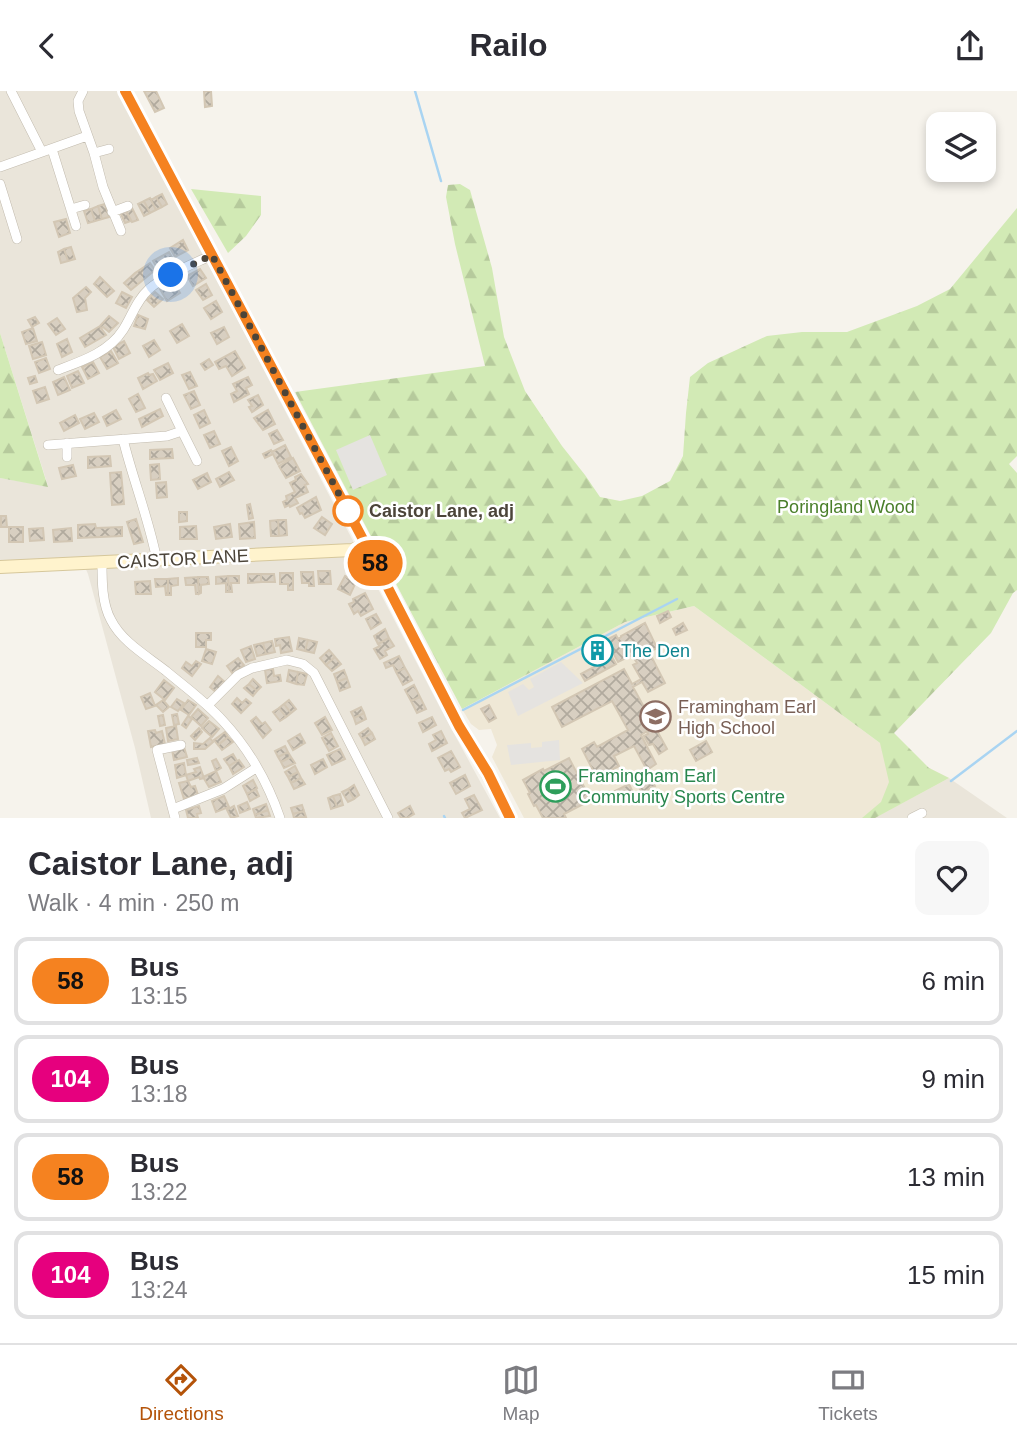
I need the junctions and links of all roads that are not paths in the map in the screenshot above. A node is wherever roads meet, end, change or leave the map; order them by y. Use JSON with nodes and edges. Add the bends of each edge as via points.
{"nodes":[{"id":1,"x":11,"y":91,"type":"edge"},
{"id":2,"x":125,"y":91,"type":"edge"},
{"id":3,"x":80,"y":92,"type":"edge"},
{"id":4,"x":87,"y":136,"type":"junction"},
{"id":5,"x":52,"y":149,"type":"junction"},
{"id":6,"x":109,"y":149,"type":"dead end"},
{"id":7,"x":42,"y":152,"type":"junction"},
{"id":8,"x":94,"y":153,"type":"junction"},
{"id":9,"x":0,"y":167,"type":"edge"},
{"id":10,"x":0,"y":184,"type":"edge"},
{"id":11,"x":85,"y":205,"type":"dead end"},
{"id":12,"x":128,"y":206,"type":"dead end"},
{"id":13,"x":71,"y":209,"type":"junction"},
{"id":14,"x":113,"y":212,"type":"junction"},
{"id":15,"x":76,"y":226,"type":"dead end"},
{"id":16,"x":121,"y":231,"type":"dead end"},
{"id":17,"x":17,"y":239,"type":"dead end"},
{"id":18,"x":212,"y":255,"type":"junction"},
{"id":19,"x":58,"y":370,"type":"dead end"},
{"id":20,"x":166,"y":398,"type":"dead end"},
{"id":21,"x":182,"y":431,"type":"junction"},
{"id":22,"x":123,"y":439,"type":"junction"},
{"id":23,"x":67,"y":443,"type":"junction"},
{"id":24,"x":48,"y":445,"type":"dead end"},
{"id":25,"x":67,"y":457,"type":"dead end"},
{"id":26,"x":197,"y":461,"type":"dead end"},
{"id":27,"x":366,"y":545,"type":"junction"},
{"id":28,"x":157,"y":561,"type":"junction"},
{"id":29,"x":102,"y":562,"type":"junction"},
{"id":30,"x":0,"y":567,"type":"edge"},
{"id":31,"x":208,"y":705,"type":"junction"},
{"id":32,"x":181,"y":745,"type":"dead end"},
{"id":33,"x":256,"y":768,"type":"junction"},
{"id":34,"x":174,"y":813,"type":"edge"},
{"id":35,"x":922,"y":813,"type":"dead end"},
{"id":36,"x":280,"y":818,"type":"edge"},
{"id":37,"x":388,"y":818,"type":"edge"},
{"id":38,"x":510,"y":818,"type":"edge"},
{"id":39,"x":912,"y":818,"type":"edge"}],
"edges":[{"from":1,"to":7,"type":"street"},
{"from":2,"to":18,"type":"main road"},
{"from":3,"to":4,"type":"street","via":[[79,111]]},
{"from":4,"to":5,"type":"street"},
{"from":4,"to":8,"type":"street"},
{"from":5,"to":7,"type":"street"},
{"from":5,"to":13,"type":"street"},
{"from":6,"to":8,"type":"street"},
{"from":7,"to":9,"type":"street"},
{"from":8,"to":14,"type":"street"},
{"from":10,"to":17,"type":"street"},
{"from":11,"to":13,"type":"street"},
{"from":12,"to":14,"type":"street"},
{"from":13,"to":15,"type":"street"},
{"from":14,"to":16,"type":"street"},
{"from":18,"to":19,"type":"street","via":[[150,288],[115,341],[101,352]]},
{"from":18,"to":27,"type":"main road"},
{"from":20,"to":21,"type":"street"},
{"from":21,"to":22,"type":"street"},
{"from":21,"to":26,"type":"street"},
{"from":22,"to":23,"type":"street"},
{"from":22,"to":28,"type":"street"},
{"from":23,"to":24,"type":"street"},
{"from":23,"to":25,"type":"street"},
{"from":27,"to":28,"type":"main road","name":"CAISTOR LANE","via":[[352,550]]},
{"from":27,"to":38,"type":"main road"},
{"from":28,"to":29,"type":"main road","name":"CAISTOR LANE"},
{"from":29,"to":30,"type":"main road","name":"CAISTOR LANE"},
{"from":29,"to":31,"type":"street","via":[[110,620],[124,638]]},
{"from":31,"to":33,"type":"street"},
{"from":31,"to":37,"type":"street","via":[[238,675],[252,668],[287,660],[303,664],[314,673]]},
{"from":32,"to":34,"type":"street","via":[[157,750]]},
{"from":33,"to":34,"type":"street"},
{"from":33,"to":36,"type":"street"},
{"from":35,"to":39,"type":"street"}]}
